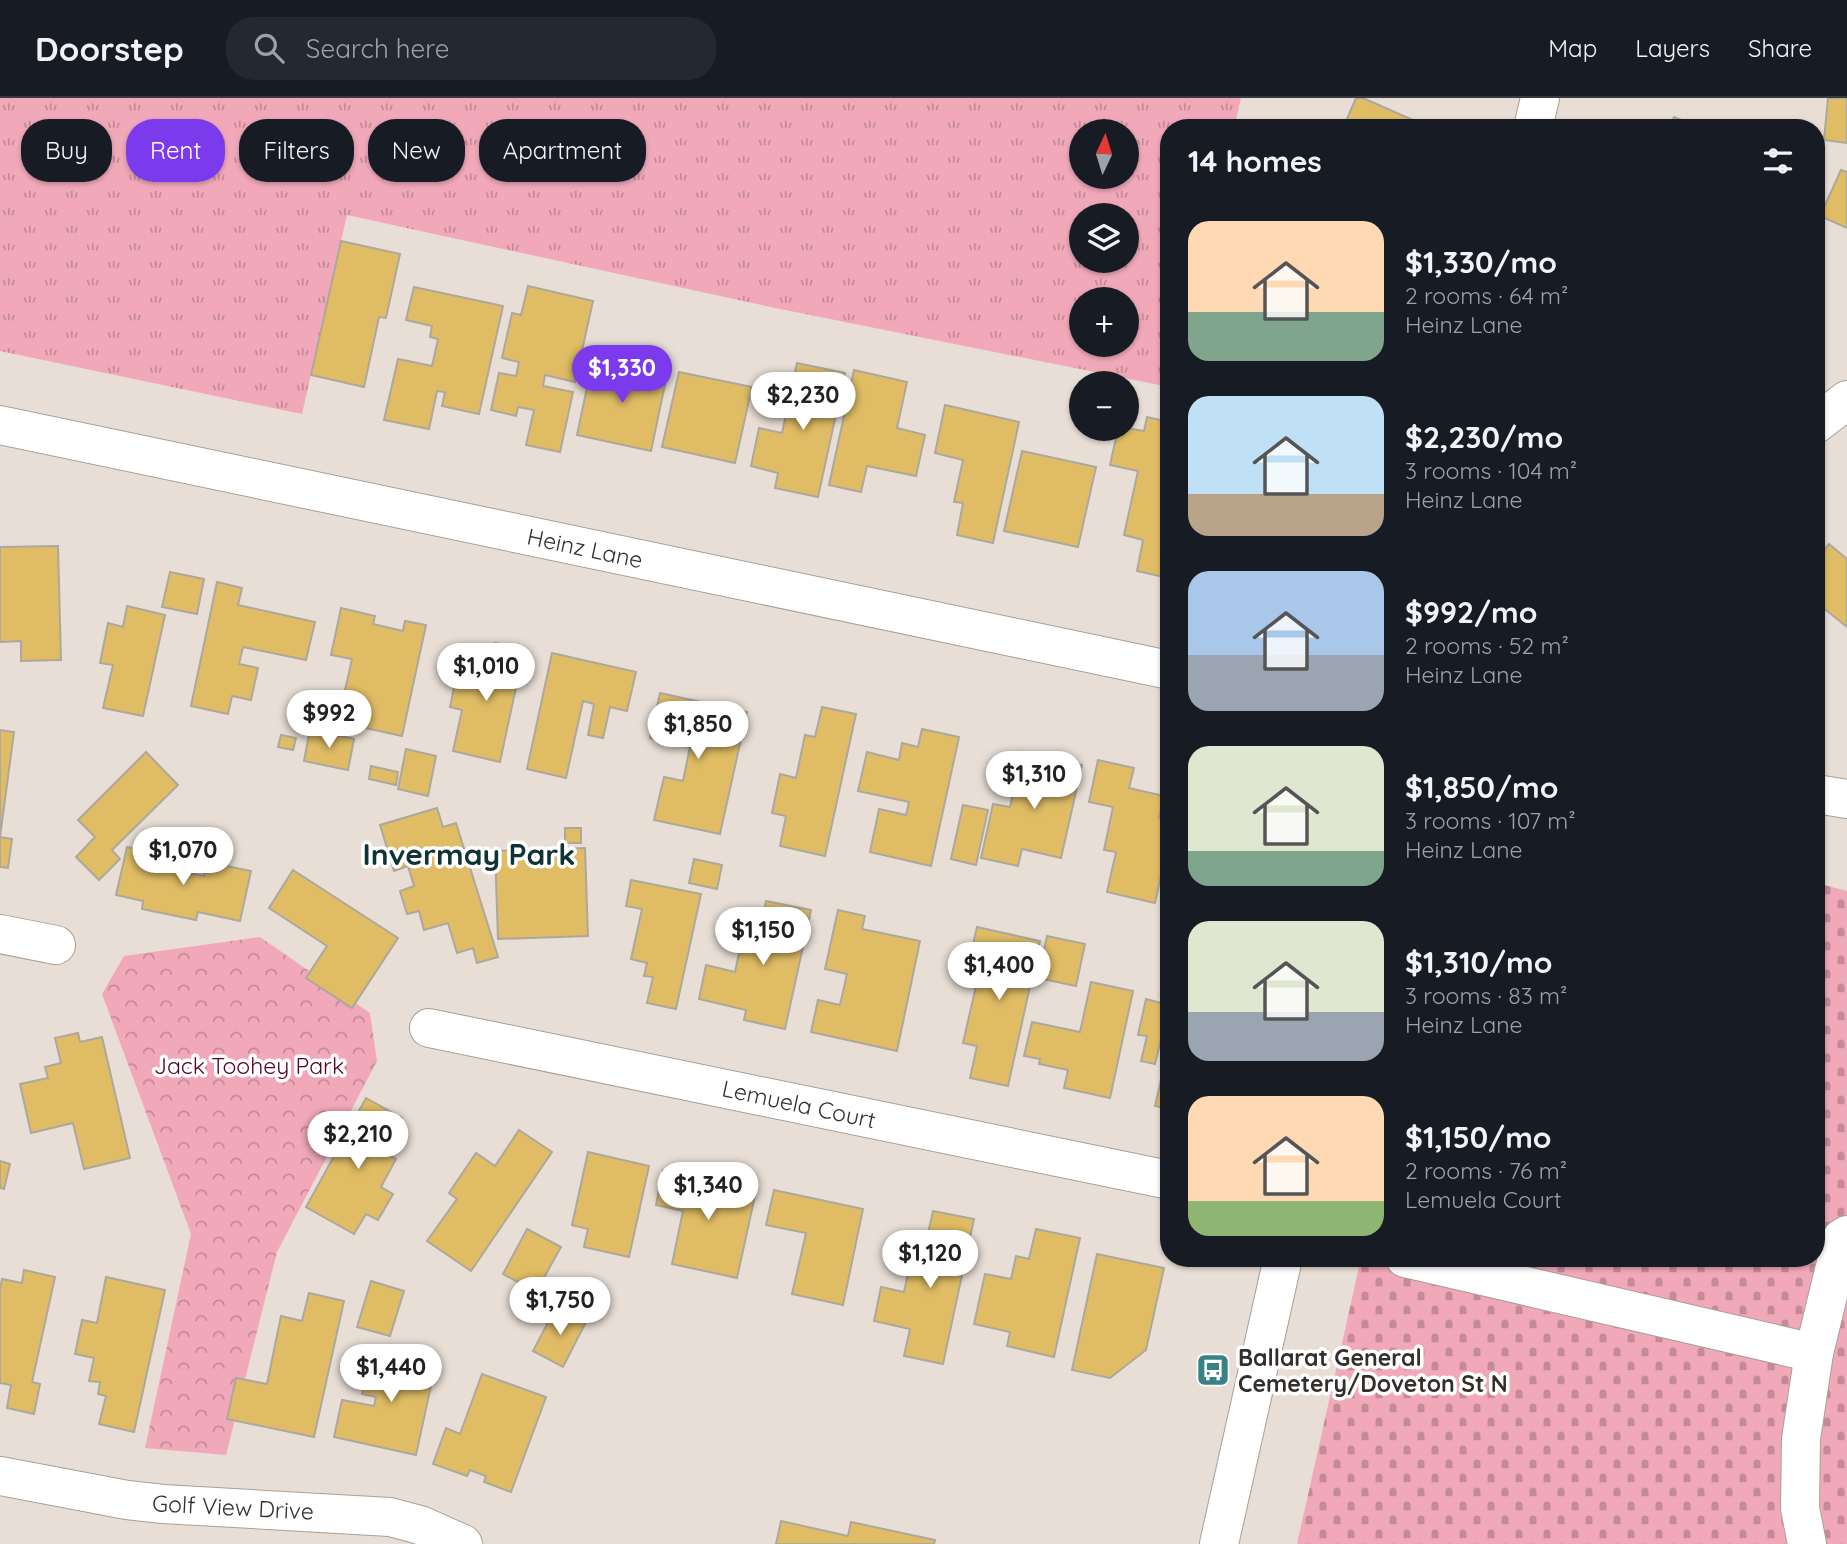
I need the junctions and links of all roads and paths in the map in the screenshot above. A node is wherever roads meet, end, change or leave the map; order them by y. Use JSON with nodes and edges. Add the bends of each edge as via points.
{"nodes":[{"id":1,"x":1540,"y":98,"type":"edge"},
{"id":2,"x":1535,"y":119,"type":"edge"},
{"id":3,"x":1847,"y":400,"type":"edge"},
{"id":4,"x":1825,"y":417,"type":"edge"},
{"id":5,"x":0,"y":425,"type":"edge"},
{"id":6,"x":1160,"y":668,"type":"edge"},
{"id":7,"x":1825,"y":795,"type":"edge"},
{"id":8,"x":1847,"y":799,"type":"edge"},
{"id":9,"x":0,"y":934,"type":"edge"},
{"id":10,"x":56,"y":946,"type":"dead end"},
{"id":11,"x":429,"y":1028,"type":"dead end"},
{"id":12,"x":1160,"y":1178,"type":"edge"},
{"id":13,"x":1847,"y":1235,"type":"edge"},
{"id":14,"x":1281,"y":1267,"type":"edge"},
{"id":15,"x":1444,"y":1267,"type":"edge"},
{"id":16,"x":1814,"y":1353,"type":"junction"},
{"id":17,"x":0,"y":1476,"type":"edge"},
{"id":18,"x":384,"y":1531,"type":"edge"},
{"id":19,"x":463,"y":1544,"type":"edge"},
{"id":20,"x":1219,"y":1544,"type":"edge"},
{"id":21,"x":1808,"y":1544,"type":"edge"}],
"edges":[{"from":1,"to":2,"type":"street"},
{"from":3,"to":4,"type":"street"},
{"from":5,"to":6,"type":"street","name":"Heinz Lane"},
{"from":7,"to":8,"type":"street"},
{"from":9,"to":10,"type":"street"},
{"from":11,"to":12,"type":"street","name":"Lemuela Court"},
{"from":13,"to":16,"type":"street","via":[[1842,1238]]},
{"from":14,"to":20,"type":"street"},
{"from":15,"to":16,"type":"street"},
{"from":16,"to":21,"type":"street","via":[[1801,1439],[1800,1508]]},
{"from":17,"to":18,"type":"street","name":"Golf View Drive","via":[[127,1500]]},
{"from":18,"to":19,"type":"street","name":"Golf View Drive","via":[[421,1525]]}]}
